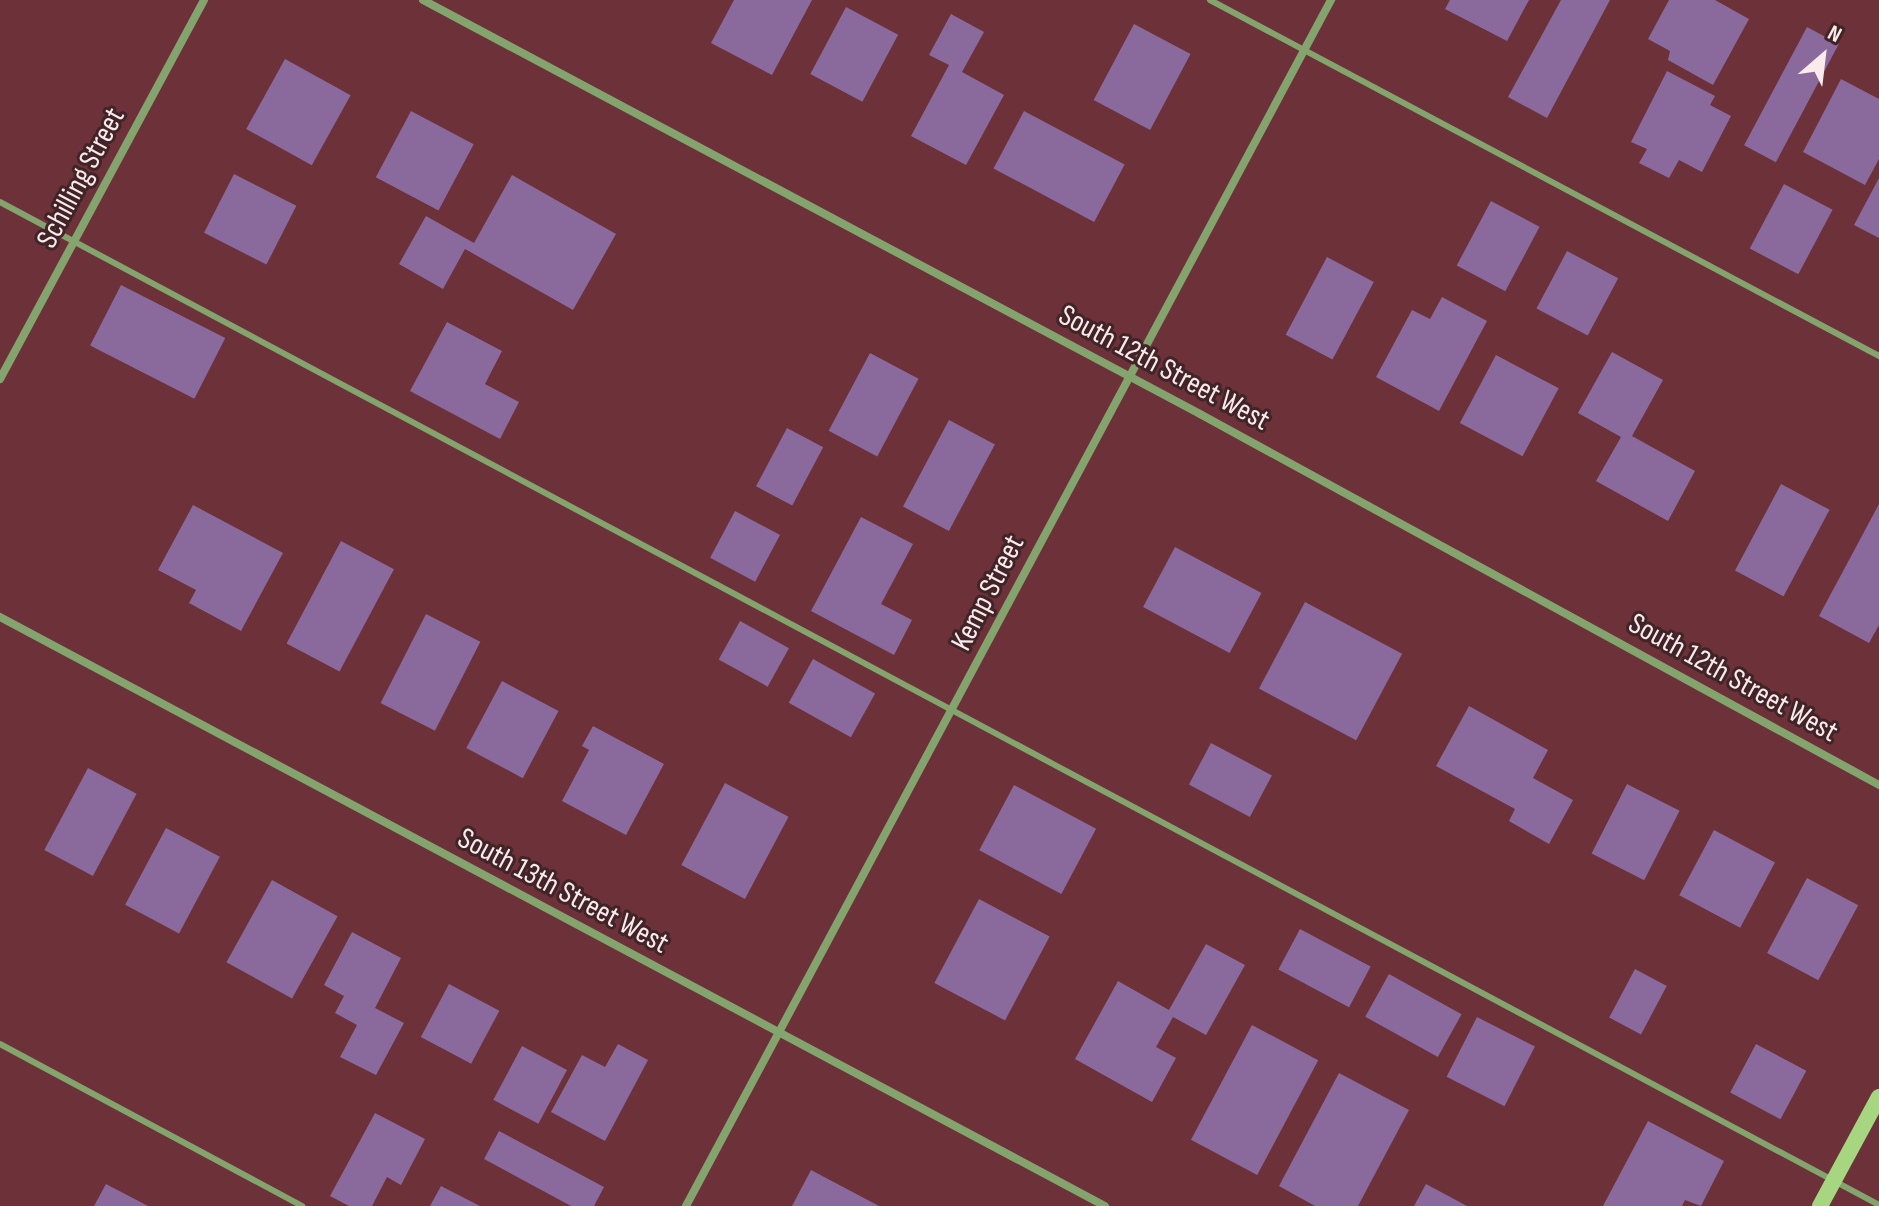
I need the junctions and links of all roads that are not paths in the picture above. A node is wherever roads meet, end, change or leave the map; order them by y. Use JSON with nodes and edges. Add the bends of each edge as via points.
{"nodes":[{"id":1,"x":204,"y":0,"type":"edge"},
{"id":2,"x":423,"y":0,"type":"edge"},
{"id":3,"x":1210,"y":0,"type":"edge"},
{"id":4,"x":1331,"y":0,"type":"edge"},
{"id":5,"x":1303,"y":50,"type":"junction"},
{"id":6,"x":0,"y":202,"type":"edge"},
{"id":7,"x":75,"y":241,"type":"junction"},
{"id":8,"x":1879,"y":356,"type":"edge"},
{"id":9,"x":1128,"y":376,"type":"junction"},
{"id":10,"x":0,"y":379,"type":"edge"},
{"id":11,"x":0,"y":617,"type":"edge"},
{"id":12,"x":955,"y":710,"type":"junction"},
{"id":13,"x":1879,"y":785,"type":"edge"},
{"id":14,"x":780,"y":1034,"type":"junction"},
{"id":15,"x":0,"y":1044,"type":"edge"},
{"id":16,"x":1879,"y":1097,"type":"edge"},
{"id":17,"x":1834,"y":1180,"type":"junction"},
{"id":18,"x":1879,"y":1205,"type":"edge"},
{"id":19,"x":302,"y":1206,"type":"edge"},
{"id":20,"x":686,"y":1206,"type":"edge"},
{"id":21,"x":1105,"y":1206,"type":"edge"},
{"id":22,"x":1820,"y":1206,"type":"edge"}],
"edges":[{"from":1,"to":7,"type":"street","name":"Schilling Street"},
{"from":2,"to":9,"type":"street","name":"South 12th Street West"},
{"from":3,"to":5,"type":"lane"},
{"from":4,"to":5,"type":"street","name":"Kemp Street"},
{"from":5,"to":8,"type":"lane"},
{"from":5,"to":9,"type":"street","name":"Kemp Street"},
{"from":6,"to":7,"type":"lane"},
{"from":7,"to":10,"type":"street","name":"Schilling Street"},
{"from":7,"to":12,"type":"lane"},
{"from":9,"to":12,"type":"street","name":"Kemp Street"},
{"from":9,"to":13,"type":"street","name":"South 12th Street West"},
{"from":11,"to":14,"type":"street","name":"South 13th Street West"},
{"from":12,"to":14,"type":"street","name":"Kemp Street"},
{"from":12,"to":17,"type":"lane"},
{"from":14,"to":20,"type":"street","name":"Kemp Street"},
{"from":14,"to":21,"type":"street","name":"South 13th Street West"},
{"from":15,"to":19,"type":"lane"},
{"from":16,"to":17,"type":"street"},
{"from":17,"to":18,"type":"lane"},
{"from":17,"to":22,"type":"street"}]}
